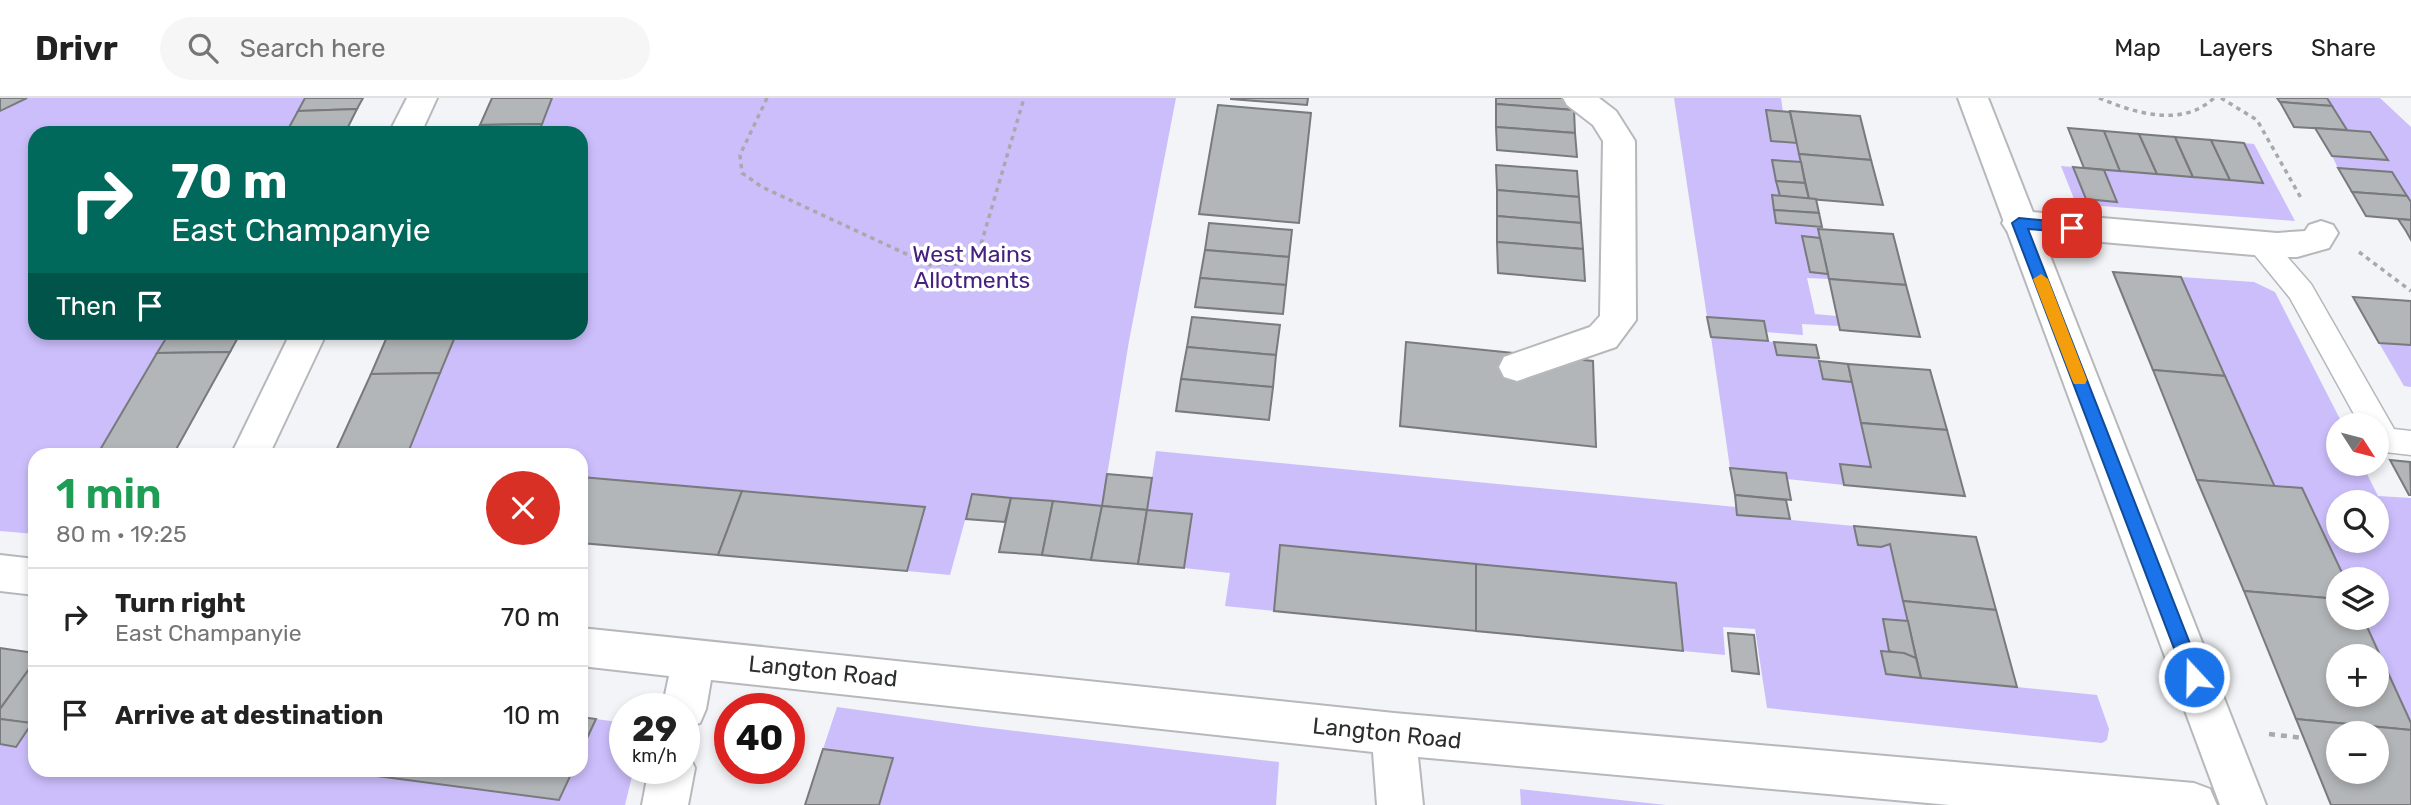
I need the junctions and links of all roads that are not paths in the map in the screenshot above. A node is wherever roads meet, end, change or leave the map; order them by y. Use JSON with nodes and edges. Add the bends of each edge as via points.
{"nodes":[{"id":1,"x":422,"y":98,"type":"edge"},
{"id":2,"x":1578,"y":98,"type":"edge"},
{"id":3,"x":1973,"y":98,"type":"edge"},
{"id":4,"x":408,"y":126,"type":"edge"},
{"id":5,"x":2019,"y":223,"type":"junction"},
{"id":6,"x":2321,"y":233,"type":"dead end"},
{"id":7,"x":2259,"y":243,"type":"junction"},
{"id":8,"x":305,"y":340,"type":"edge"},
{"id":9,"x":1517,"y":367,"type":"dead end"},
{"id":10,"x":2411,"y":443,"type":"edge"},
{"id":11,"x":253,"y":448,"type":"edge"},
{"id":12,"x":0,"y":573,"type":"edge"},
{"id":13,"x":28,"y":576,"type":"edge"},
{"id":14,"x":588,"y":648,"type":"edge"},
{"id":15,"x":694,"y":657,"type":"junction"},
{"id":16,"x":687,"y":693,"type":"edge"},
{"id":17,"x":1394,"y":734,"type":"junction"},
{"id":18,"x":669,"y":784,"type":"edge"},
{"id":19,"x":665,"y":805,"type":"edge"},
{"id":20,"x":1400,"y":805,"type":"edge"},
{"id":21,"x":2194,"y":805,"type":"edge"},
{"id":22,"x":2243,"y":805,"type":"edge"}],
"edges":[{"from":1,"to":4,"type":"street"},
{"from":2,"to":9,"type":"street","via":[[1605,118],[1619,141],[1618,320],[1603,337]]},
{"from":3,"to":5,"type":"street"},
{"from":5,"to":7,"type":"street"},
{"from":5,"to":22,"type":"street"},
{"from":6,"to":7,"type":"street","via":[[2317,240],[2297,244]]},
{"from":7,"to":10,"type":"lane","via":[[2301,290],[2385,441]]},
{"from":8,"to":11,"type":"street"},
{"from":12,"to":13,"type":"street"},
{"from":14,"to":15,"type":"street","name":"Langton Road"},
{"from":15,"to":16,"type":"street"},
{"from":15,"to":17,"type":"street","name":"Langton Road"},
{"from":17,"to":20,"type":"street"},
{"from":17,"to":21,"type":"street","name":"Langton Road"},
{"from":18,"to":19,"type":"street"}]}
